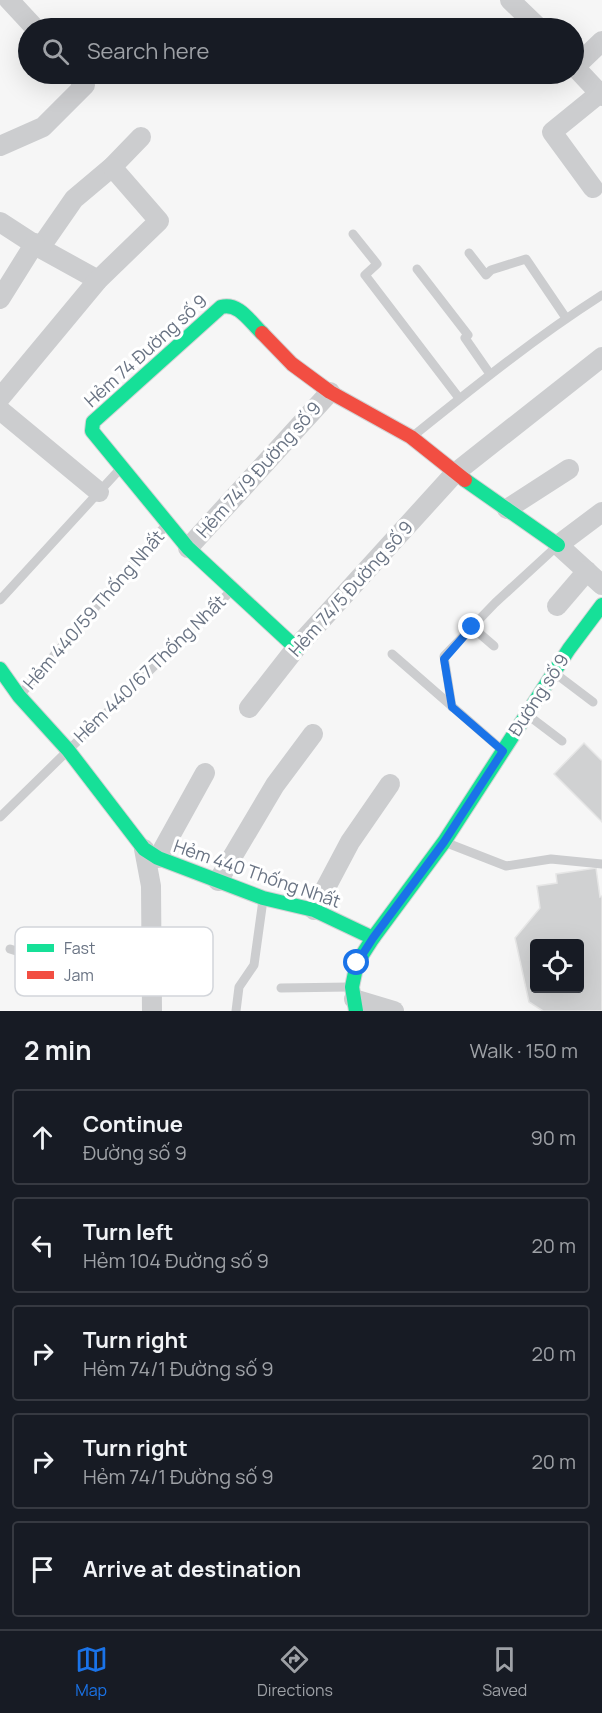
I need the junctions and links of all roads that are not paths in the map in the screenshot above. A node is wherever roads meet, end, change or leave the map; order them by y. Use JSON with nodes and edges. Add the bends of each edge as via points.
{"nodes":[{"id":1,"x":9,"y":0,"type":"edge"},
{"id":2,"x":510,"y":0,"type":"edge"},
{"id":3,"x":26,"y":18,"type":"edge"},
{"id":4,"x":529,"y":18,"type":"edge"},
{"id":5,"x":602,"y":41,"type":"edge"},
{"id":6,"x":584,"y":58,"type":"edge"},
{"id":7,"x":584,"y":77,"type":"edge"},
{"id":8,"x":76,"y":84,"type":"edge"},
{"id":9,"x":601,"y":95,"type":"edge"},
{"id":10,"x":141,"y":137,"type":"dead end"},
{"id":11,"x":0,"y":146,"type":"edge"},
{"id":12,"x":112,"y":167,"type":"junction"},
{"id":13,"x":593,"y":189,"type":"dead end"},
{"id":14,"x":0,"y":222,"type":"edge"},
{"id":15,"x":353,"y":234,"type":"dead end"},
{"id":16,"x":37,"y":245,"type":"junction"},
{"id":17,"x":469,"y":253,"type":"dead end"},
{"id":18,"x":417,"y":269,"type":"dead end"},
{"id":19,"x":98,"y":280,"type":"junction"},
{"id":20,"x":602,"y":295,"type":"edge"},
{"id":21,"x":0,"y":299,"type":"edge"},
{"id":22,"x":566,"y":318,"type":"junction"},
{"id":23,"x":602,"y":357,"type":"edge"},
{"id":24,"x":490,"y":374,"type":"junction"},
{"id":25,"x":330,"y":392,"type":"junction"},
{"id":26,"x":0,"y":398,"type":"edge"},
{"id":27,"x":459,"y":398,"type":"junction"},
{"id":28,"x":0,"y":410,"type":"edge"},
{"id":29,"x":411,"y":437,"type":"junction"},
{"id":30,"x":122,"y":467,"type":"junction"},
{"id":31,"x":569,"y":469,"type":"dead end"},
{"id":32,"x":455,"y":473,"type":"junction"},
{"id":33,"x":99,"y":492,"type":"junction"},
{"id":34,"x":507,"y":509,"type":"junction"},
{"id":35,"x":602,"y":512,"type":"edge"},
{"id":36,"x":168,"y":523,"type":"junction"},
{"id":37,"x":558,"y":545,"type":"junction"},
{"id":38,"x":188,"y":548,"type":"junction"},
{"id":39,"x":587,"y":571,"type":"junction"},
{"id":40,"x":602,"y":585,"type":"edge"},
{"id":41,"x":233,"y":589,"type":"junction"},
{"id":42,"x":0,"y":600,"type":"edge"},
{"id":43,"x":602,"y":605,"type":"edge"},
{"id":44,"x":557,"y":606,"type":"dead end"},
{"id":45,"x":472,"y":627,"type":"junction"},
{"id":46,"x":494,"y":646,"type":"dead end"},
{"id":47,"x":296,"y":648,"type":"junction"},
{"id":48,"x":392,"y":654,"type":"dead end"},
{"id":49,"x":0,"y":669,"type":"edge"},
{"id":50,"x":554,"y":672,"type":"junction"},
{"id":51,"x":20,"y":696,"type":"junction"},
{"id":52,"x":593,"y":702,"type":"dead end"},
{"id":53,"x":452,"y":707,"type":"junction"},
{"id":54,"x":249,"y":708,"type":"dead end"},
{"id":55,"x":527,"y":714,"type":"junction"},
{"id":56,"x":313,"y":734,"type":"dead end"},
{"id":57,"x":562,"y":741,"type":"dead end"},
{"id":58,"x":68,"y":750,"type":"junction"},
{"id":59,"x":503,"y":751,"type":"junction"},
{"id":60,"x":205,"y":773,"type":"dead end"},
{"id":61,"x":390,"y":784,"type":"dead end"},
{"id":62,"x":0,"y":817,"type":"edge"},
{"id":63,"x":444,"y":842,"type":"junction"},
{"id":64,"x":151,"y":854,"type":"junction"},
{"id":65,"x":602,"y":864,"type":"edge"},
{"id":66,"x":218,"y":881,"type":"junction"},
{"id":67,"x":263,"y":898,"type":"junction"},
{"id":68,"x":314,"y":910,"type":"junction"},
{"id":69,"x":152,"y":927,"type":"edge"},
{"id":70,"x":373,"y":938,"type":"junction"},
{"id":71,"x":10,"y":949,"type":"dead end"},
{"id":72,"x":15,"y":951,"type":"edge"},
{"id":73,"x":281,"y":988,"type":"dead end"},
{"id":74,"x":134,"y":996,"type":"edge"},
{"id":75,"x":354,"y":999,"type":"edge"},
{"id":76,"x":153,"y":1003,"type":"edge"},
{"id":77,"x":236,"y":1011,"type":"edge"},
{"id":78,"x":394,"y":1011,"type":"edge"}],
"edges":[{"from":1,"to":3,"type":"street"},
{"from":2,"to":4,"type":"street"},
{"from":5,"to":6,"type":"street"},
{"from":7,"to":9,"type":"street"},
{"from":8,"to":11,"type":"street","via":[[43,127]]},
{"from":9,"to":13,"type":"street","via":[[552,132]]},
{"from":10,"to":12,"type":"street"},
{"from":12,"to":16,"type":"street","via":[[74,199]]},
{"from":12,"to":19,"type":"street","via":[[159,221]]},
{"from":14,"to":16,"type":"street"},
{"from":15,"to":27,"type":"lane","via":[[376,264],[364,275]]},
{"from":16,"to":19,"type":"street"},
{"from":16,"to":21,"type":"street"},
{"from":17,"to":22,"type":"lane","via":[[486,275],[526,259]]},
{"from":18,"to":24,"type":"lane","via":[[468,335],[465,338]]},
{"from":19,"to":26,"type":"street"},
{"from":20,"to":22,"type":"lane"},
{"from":22,"to":24,"type":"lane"},
{"from":23,"to":32,"type":"street","name":"Hẻm 74/5 Đường số 9"},
{"from":24,"to":27,"type":"lane"},
{"from":25,"to":29,"type":"street","name":"Hẻm 74 Đường số 9"},
{"from":25,"to":30,"type":"street","name":"Hẻm 74 Đường số 9","via":[[292,364],[236,307],[221,307],[93,422],[92,431]]},
{"from":25,"to":38,"type":"street","name":"Hẻm 74/9 Đường số 9"},
{"from":27,"to":29,"type":"lane"},
{"from":28,"to":33,"type":"street"},
{"from":29,"to":32,"type":"street","name":"Hẻm 74 Đường số 9"},
{"from":30,"to":33,"type":"lane"},
{"from":30,"to":36,"type":"street","name":"Hẻm 74 Đường số 9"},
{"from":31,"to":34,"type":"street"},
{"from":32,"to":34,"type":"street","name":"Hẻm 74 Đường số 9"},
{"from":32,"to":47,"type":"street","name":"Hẻm 74/5 Đường số 9"},
{"from":33,"to":42,"type":"lane"},
{"from":34,"to":37,"type":"street","name":"Hẻm 74 Đường số 9"},
{"from":35,"to":37,"type":"street"},
{"from":36,"to":38,"type":"street","name":"Hẻm 74 Đường số 9"},
{"from":36,"to":51,"type":"lane","name":"Hẻm 440/59 Thống Nhất"},
{"from":37,"to":39,"type":"street"},
{"from":37,"to":45,"type":"lane"},
{"from":38,"to":41,"type":"street","name":"Hẻm 74 Đường số 9"},
{"from":39,"to":40,"type":"street"},
{"from":39,"to":44,"type":"street"},
{"from":41,"to":47,"type":"street","name":"Hẻm 74 Đường số 9"},
{"from":41,"to":58,"type":"lane","name":"Hẻm 440/67 Thống Nhất"},
{"from":43,"to":50,"type":"street","name":"Đường số 9"},
{"from":45,"to":46,"type":"lane"},
{"from":45,"to":53,"type":"lane","via":[[444,659]]},
{"from":47,"to":54,"type":"street","name":"Hẻm 74/5 Đường số 9"},
{"from":48,"to":53,"type":"lane"},
{"from":49,"to":51,"type":"street"},
{"from":50,"to":52,"type":"lane"},
{"from":50,"to":55,"type":"street","name":"Đường số 9"},
{"from":51,"to":58,"type":"street"},
{"from":53,"to":59,"type":"lane"},
{"from":55,"to":57,"type":"lane"},
{"from":55,"to":59,"type":"street","name":"Đường số 9"},
{"from":56,"to":66,"type":"street","via":[[275,785]]},
{"from":58,"to":62,"type":"lane","name":"Hẻm 440/67 Thống Nhất"},
{"from":58,"to":64,"type":"street"},
{"from":59,"to":63,"type":"street","name":"Đường số 9"},
{"from":60,"to":64,"type":"street"},
{"from":61,"to":68,"type":"street","via":[[350,842]]},
{"from":63,"to":65,"type":"lane","via":[[506,866],[551,859]]},
{"from":63,"to":70,"type":"street","name":"Đường số 9"},
{"from":64,"to":66,"type":"street","name":"Hẻm 440 Thống Nhất"},
{"from":64,"to":69,"type":"street"},
{"from":66,"to":67,"type":"street","name":"Hẻm 440 Thống Nhất"},
{"from":67,"to":68,"type":"street","name":"Hẻm 440 Thống Nhất"},
{"from":67,"to":77,"type":"lane","via":[[254,964],[239,987]]},
{"from":68,"to":70,"type":"street","name":"Hẻm 440 Thống Nhất"},
{"from":70,"to":75,"type":"street","name":"Đường số 9","via":[[357,963]]},
{"from":71,"to":72,"type":"lane"},
{"from":73,"to":75,"type":"lane"},
{"from":74,"to":76,"type":"lane"},
{"from":75,"to":78,"type":"street"}]}
